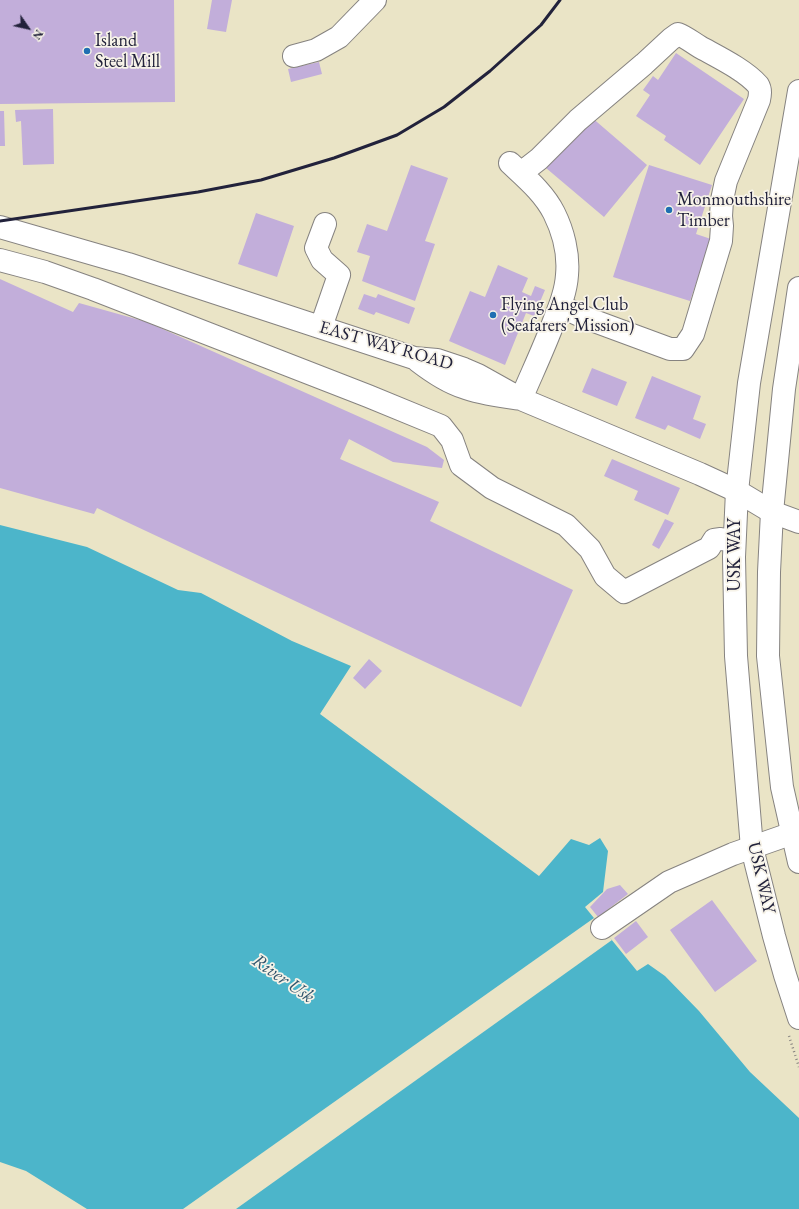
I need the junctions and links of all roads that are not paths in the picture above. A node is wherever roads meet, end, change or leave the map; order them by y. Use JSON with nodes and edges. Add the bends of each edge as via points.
{"nodes":[{"id":1,"x":375,"y":0,"type":"edge"},
{"id":2,"x":294,"y":56,"type":"dead end"},
{"id":3,"x":799,"y":91,"type":"edge"},
{"id":4,"x":325,"y":224,"type":"dead end"},
{"id":5,"x":0,"y":227,"type":"edge"},
{"id":6,"x":0,"y":260,"type":"edge"},
{"id":7,"x":799,"y":288,"type":"edge"},
{"id":8,"x":560,"y":306,"type":"junction"},
{"id":9,"x":321,"y":327,"type":"junction"},
{"id":10,"x":521,"y":399,"type":"junction"},
{"id":11,"x":736,"y":491,"type":"junction"},
{"id":12,"x":772,"y":512,"type":"junction"},
{"id":13,"x":799,"y":522,"type":"edge"},
{"id":14,"x":734,"y":541,"type":"junction"},
{"id":15,"x":793,"y":833,"type":"junction"},
{"id":16,"x":752,"y":848,"type":"junction"},
{"id":17,"x":799,"y":862,"type":"edge"},
{"id":18,"x":602,"y":928,"type":"dead end"},
{"id":19,"x":799,"y":1018,"type":"edge"}],
"edges":[{"from":1,"to":2,"type":"main road","via":[[340,37],[316,50]]},
{"from":3,"to":11,"type":"main road","name":"USK WAY","via":[[749,383]]},
{"from":4,"to":9,"type":"main road","via":[[316,248],[322,260],[339,275]]},
{"from":5,"to":9,"type":"main road","name":"EAST WAY ROAD","via":[[128,264]]},
{"from":6,"to":14,"type":"main road","via":[[93,289],[441,426],[452,440],[462,464],[492,488],[566,525],[590,549],[605,576],[624,592],[709,548],[714,540]]},
{"from":7,"to":12,"type":"main road","name":"USK WAY","via":[[784,389]]},
{"from":8,"to":8,"type":"main road","via":[[567,274],[566,251],[561,230],[554,212],[540,193],[515,168],[539,159],[578,120],[670,39],[678,34],[684,36],[745,74],[759,86],[760,91],[759,100],[726,181],[720,216],[721,241],[693,334],[683,349],[670,350]]},
{"from":8,"to":10,"type":"main road"},
{"from":9,"to":10,"type":"main road","name":"EAST WAY ROAD","via":[[414,358],[437,360],[464,369]]},
{"from":10,"to":11,"type":"main road","name":"EAST WAY ROAD"},
{"from":11,"to":12,"type":"main road","name":"EAST WAY ROAD"},
{"from":11,"to":14,"type":"main road","name":"USK WAY"},
{"from":12,"to":13,"type":"main road","name":"EAST WAY ROAD"},
{"from":12,"to":15,"type":"main road","name":"USK WAY","via":[[768,656],[782,787]]},
{"from":14,"to":16,"type":"main road","name":"USK WAY","via":[[736,656]]},
{"from":15,"to":16,"type":"main road"},
{"from":15,"to":17,"type":"main road","name":"USK WAY"},
{"from":16,"to":18,"type":"main road","via":[[669,882]]},
{"from":16,"to":19,"type":"main road","name":"USK WAY"}]}
